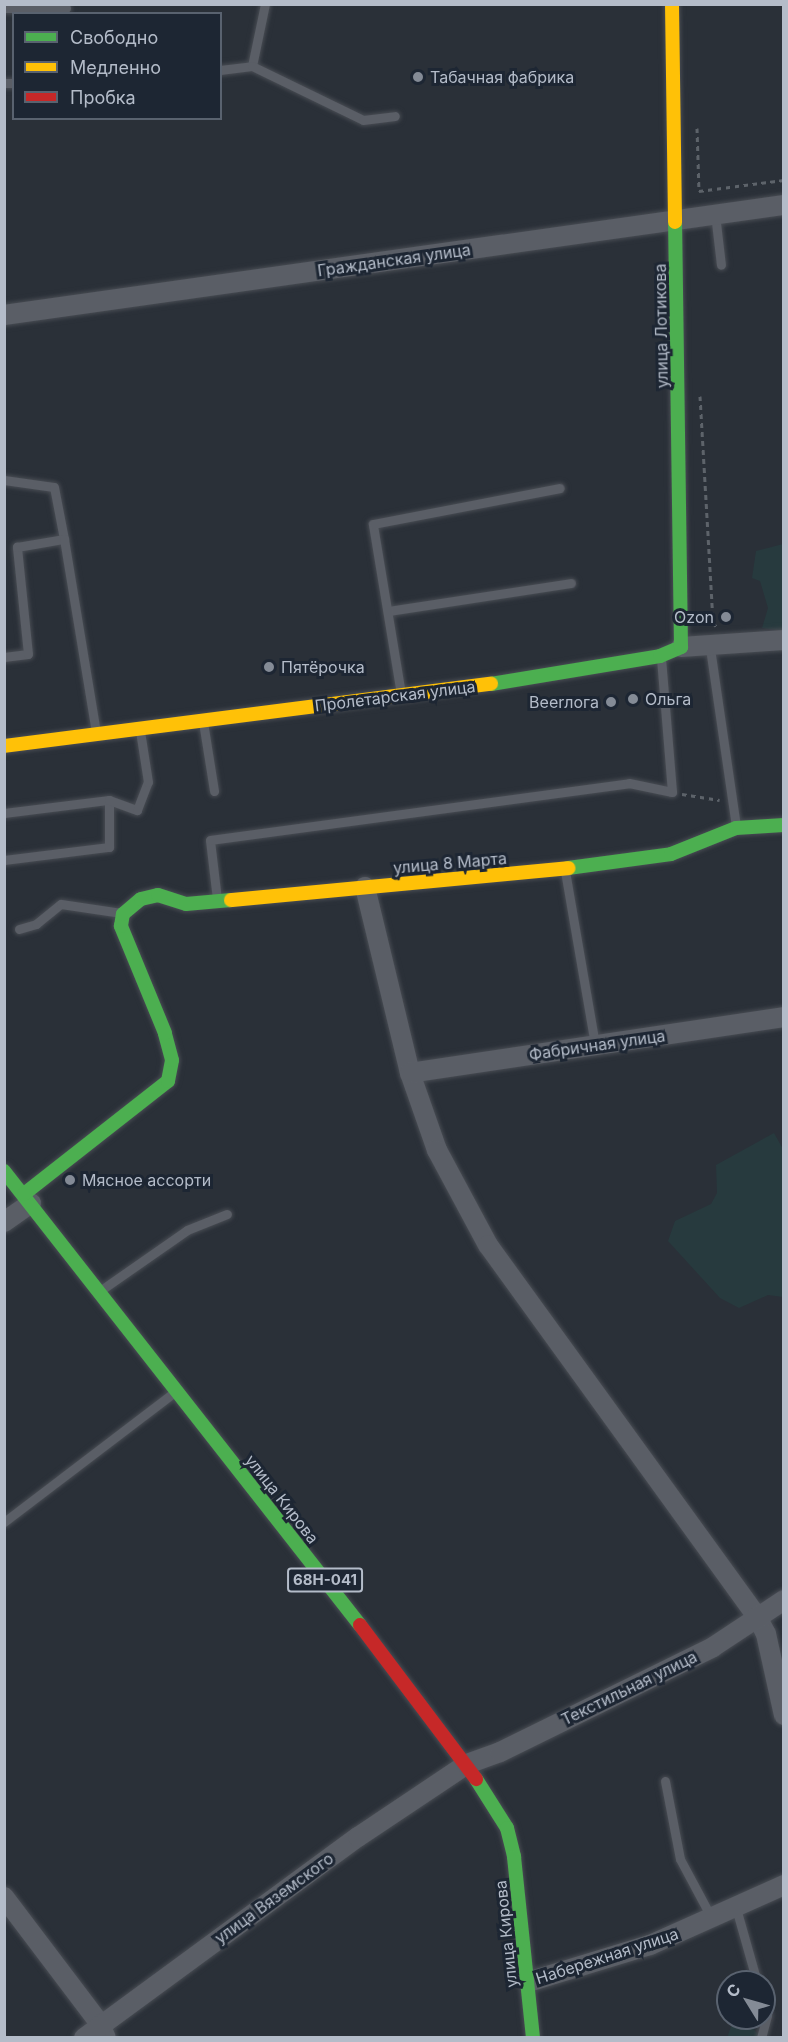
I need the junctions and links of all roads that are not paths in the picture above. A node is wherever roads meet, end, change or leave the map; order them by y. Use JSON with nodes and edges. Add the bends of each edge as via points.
{"nodes":[{"id":1,"x":265,"y":4,"type":"edge"},
{"id":2,"x":672,"y":4,"type":"edge"},
{"id":3,"x":4,"y":8,"type":"edge"},
{"id":4,"x":66,"y":8,"type":"dead end"},
{"id":5,"x":252,"y":66,"type":"junction"},
{"id":6,"x":222,"y":70,"type":"edge"},
{"id":7,"x":395,"y":116,"type":"dead end"},
{"id":8,"x":783,"y":206,"type":"edge"},
{"id":9,"x":715,"y":214,"type":"junction"},
{"id":10,"x":675,"y":219,"type":"junction"},
{"id":11,"x":721,"y":265,"type":"dead end"},
{"id":12,"x":4,"y":315,"type":"edge"},
{"id":13,"x":4,"y":480,"type":"edge"},
{"id":14,"x":560,"y":488,"type":"dead end"},
{"id":15,"x":64,"y":539,"type":"junction"},
{"id":16,"x":571,"y":583,"type":"dead end"},
{"id":17,"x":388,"y":611,"type":"junction"},
{"id":18,"x":783,"y":640,"type":"edge"},
{"id":19,"x":681,"y":646,"type":"junction"},
{"id":20,"x":710,"y":648,"type":"junction"},
{"id":21,"x":660,"y":656,"type":"junction"},
{"id":22,"x":4,"y":657,"type":"edge"},
{"id":23,"x":402,"y":696,"type":"junction"},
{"id":24,"x":203,"y":721,"type":"junction"},
{"id":25,"x":140,"y":729,"type":"junction"},
{"id":26,"x":97,"y":734,"type":"junction"},
{"id":27,"x":4,"y":746,"type":"edge"},
{"id":28,"x":214,"y":791,"type":"dead end"},
{"id":29,"x":109,"y":800,"type":"junction"},
{"id":30,"x":4,"y":813,"type":"edge"},
{"id":31,"x":783,"y":825,"type":"edge"},
{"id":32,"x":736,"y":828,"type":"junction"},
{"id":33,"x":4,"y":860,"type":"edge"},
{"id":34,"x":564,"y":869,"type":"junction"},
{"id":35,"x":365,"y":887,"type":"junction"},
{"id":36,"x":218,"y":901,"type":"junction"},
{"id":37,"x":123,"y":914,"type":"junction"},
{"id":38,"x":19,"y":929,"type":"dead end"},
{"id":39,"x":783,"y":1017,"type":"edge"},
{"id":40,"x":595,"y":1045,"type":"junction"},
{"id":41,"x":410,"y":1073,"type":"junction"},
{"id":42,"x":4,"y":1171,"type":"edge"},
{"id":43,"x":27,"y":1199,"type":"junction"},
{"id":44,"x":227,"y":1214,"type":"dead end"},
{"id":45,"x":4,"y":1222,"type":"edge"},
{"id":46,"x":100,"y":1292,"type":"junction"},
{"id":47,"x":176,"y":1390,"type":"junction"},
{"id":48,"x":4,"y":1522,"type":"edge"},
{"id":49,"x":783,"y":1600,"type":"edge"},
{"id":50,"x":757,"y":1617,"type":"junction"},
{"id":51,"x":783,"y":1715,"type":"edge"},
{"id":52,"x":467,"y":1764,"type":"junction"},
{"id":53,"x":665,"y":1781,"type":"dead end"},
{"id":54,"x":783,"y":1885,"type":"edge"},
{"id":55,"x":4,"y":1897,"type":"edge"},
{"id":56,"x":736,"y":1908,"type":"junction"},
{"id":57,"x":712,"y":1919,"type":"junction"},
{"id":58,"x":754,"y":1970,"type":"edge"},
{"id":59,"x":528,"y":1982,"type":"junction"},
{"id":60,"x":103,"y":2031,"type":"edge"},
{"id":61,"x":84,"y":2037,"type":"edge"},
{"id":62,"x":533,"y":2037,"type":"edge"}],
"edges":[{"from":1,"to":5,"type":"lane"},
{"from":2,"to":10,"type":"street","name":"улица Лотикова"},
{"from":3,"to":4,"type":"lane"},
{"from":5,"to":6,"type":"lane"},
{"from":5,"to":7,"type":"lane","via":[[363,120]]},
{"from":8,"to":9,"type":"street","name":"Гражданская улица"},
{"from":9,"to":10,"type":"street","name":"Гражданская улица"},
{"from":9,"to":11,"type":"lane"},
{"from":10,"to":12,"type":"street","name":"Гражданская улица"},
{"from":10,"to":19,"type":"street","name":"улица Лотикова"},
{"from":13,"to":15,"type":"lane","via":[[54,487]]},
{"from":14,"to":17,"type":"lane","via":[[373,524]]},
{"from":15,"to":22,"type":"lane","via":[[17,547],[28,654]]},
{"from":15,"to":26,"type":"lane"},
{"from":16,"to":17,"type":"lane"},
{"from":17,"to":23,"type":"lane"},
{"from":18,"to":20,"type":"street","name":"Пролетарская улица"},
{"from":19,"to":20,"type":"street","name":"Пролетарская улица"},
{"from":19,"to":21,"type":"street","name":"Пролетарская улица"},
{"from":20,"to":32,"type":"lane"},
{"from":21,"to":23,"type":"street","name":"Пролетарская улица"},
{"from":21,"to":36,"type":"lane","via":[[672,792],[629,783],[210,840]]},
{"from":23,"to":24,"type":"street","name":"Пролетарская улица"},
{"from":24,"to":25,"type":"street","name":"Пролетарская улица"},
{"from":24,"to":28,"type":"lane"},
{"from":25,"to":26,"type":"street","name":"Пролетарская улица"},
{"from":25,"to":29,"type":"lane","via":[[148,782],[137,810]]},
{"from":26,"to":27,"type":"street","name":"Пролетарская улица"},
{"from":29,"to":30,"type":"lane"},
{"from":29,"to":33,"type":"lane","via":[[109,847]]},
{"from":31,"to":32,"type":"street","name":"улица 8 Марта"},
{"from":32,"to":34,"type":"street","name":"улица 8 Марта","via":[[671,854]]},
{"from":34,"to":35,"type":"street","name":"улица 8 Марта"},
{"from":34,"to":40,"type":"lane"},
{"from":35,"to":36,"type":"street","name":"улица 8 Марта"},
{"from":35,"to":41,"type":"street"},
{"from":36,"to":37,"type":"street","name":"улица 8 Марта","via":[[186,904],[151,894]]},
{"from":37,"to":38,"type":"lane","via":[[62,904],[36,924]]},
{"from":37,"to":43,"type":"street","via":[[121,926],[172,1060],[168,1081]]},
{"from":39,"to":40,"type":"street","name":"Фабричная улица"},
{"from":40,"to":41,"type":"street","name":"Фабричная улица"},
{"from":41,"to":50,"type":"street","via":[[437,1150],[488,1245]]},
{"from":42,"to":43,"type":"street","name":"улица Кирова","number":"68Н-041"},
{"from":43,"to":45,"type":"street"},
{"from":43,"to":46,"type":"street","name":"улица Кирова","number":"68Н-041"},
{"from":44,"to":46,"type":"lane","via":[[187,1230]]},
{"from":46,"to":47,"type":"street","name":"улица Кирова","number":"68Н-041"},
{"from":47,"to":48,"type":"lane"},
{"from":47,"to":52,"type":"street","name":"улица Кирова","number":"68Н-041"},
{"from":49,"to":50,"type":"street","name":"Текстильная улица"},
{"from":50,"to":51,"type":"street","via":[[766,1634]]},
{"from":50,"to":52,"type":"street","name":"Текстильная улица","via":[[713,1647],[500,1752]]},
{"from":52,"to":59,"type":"street","name":"улица Кирова","number":"68Н-041","via":[[507,1828],[514,1857]]},
{"from":52,"to":60,"type":"street","name":"улица Вяземского","via":[[358,1837]]},
{"from":53,"to":57,"type":"lane","via":[[680,1859]]},
{"from":54,"to":56,"type":"street","name":"Набережная улица"},
{"from":55,"to":60,"type":"street"},
{"from":56,"to":57,"type":"street","name":"Набережная улица"},
{"from":56,"to":58,"type":"lane"},
{"from":57,"to":59,"type":"street","name":"Набережная улица","via":[[650,1945]]},
{"from":59,"to":62,"type":"street","name":"улица Кирова","number":"68Н-041"},
{"from":60,"to":61,"type":"street","name":"улица Вяземского"}]}
